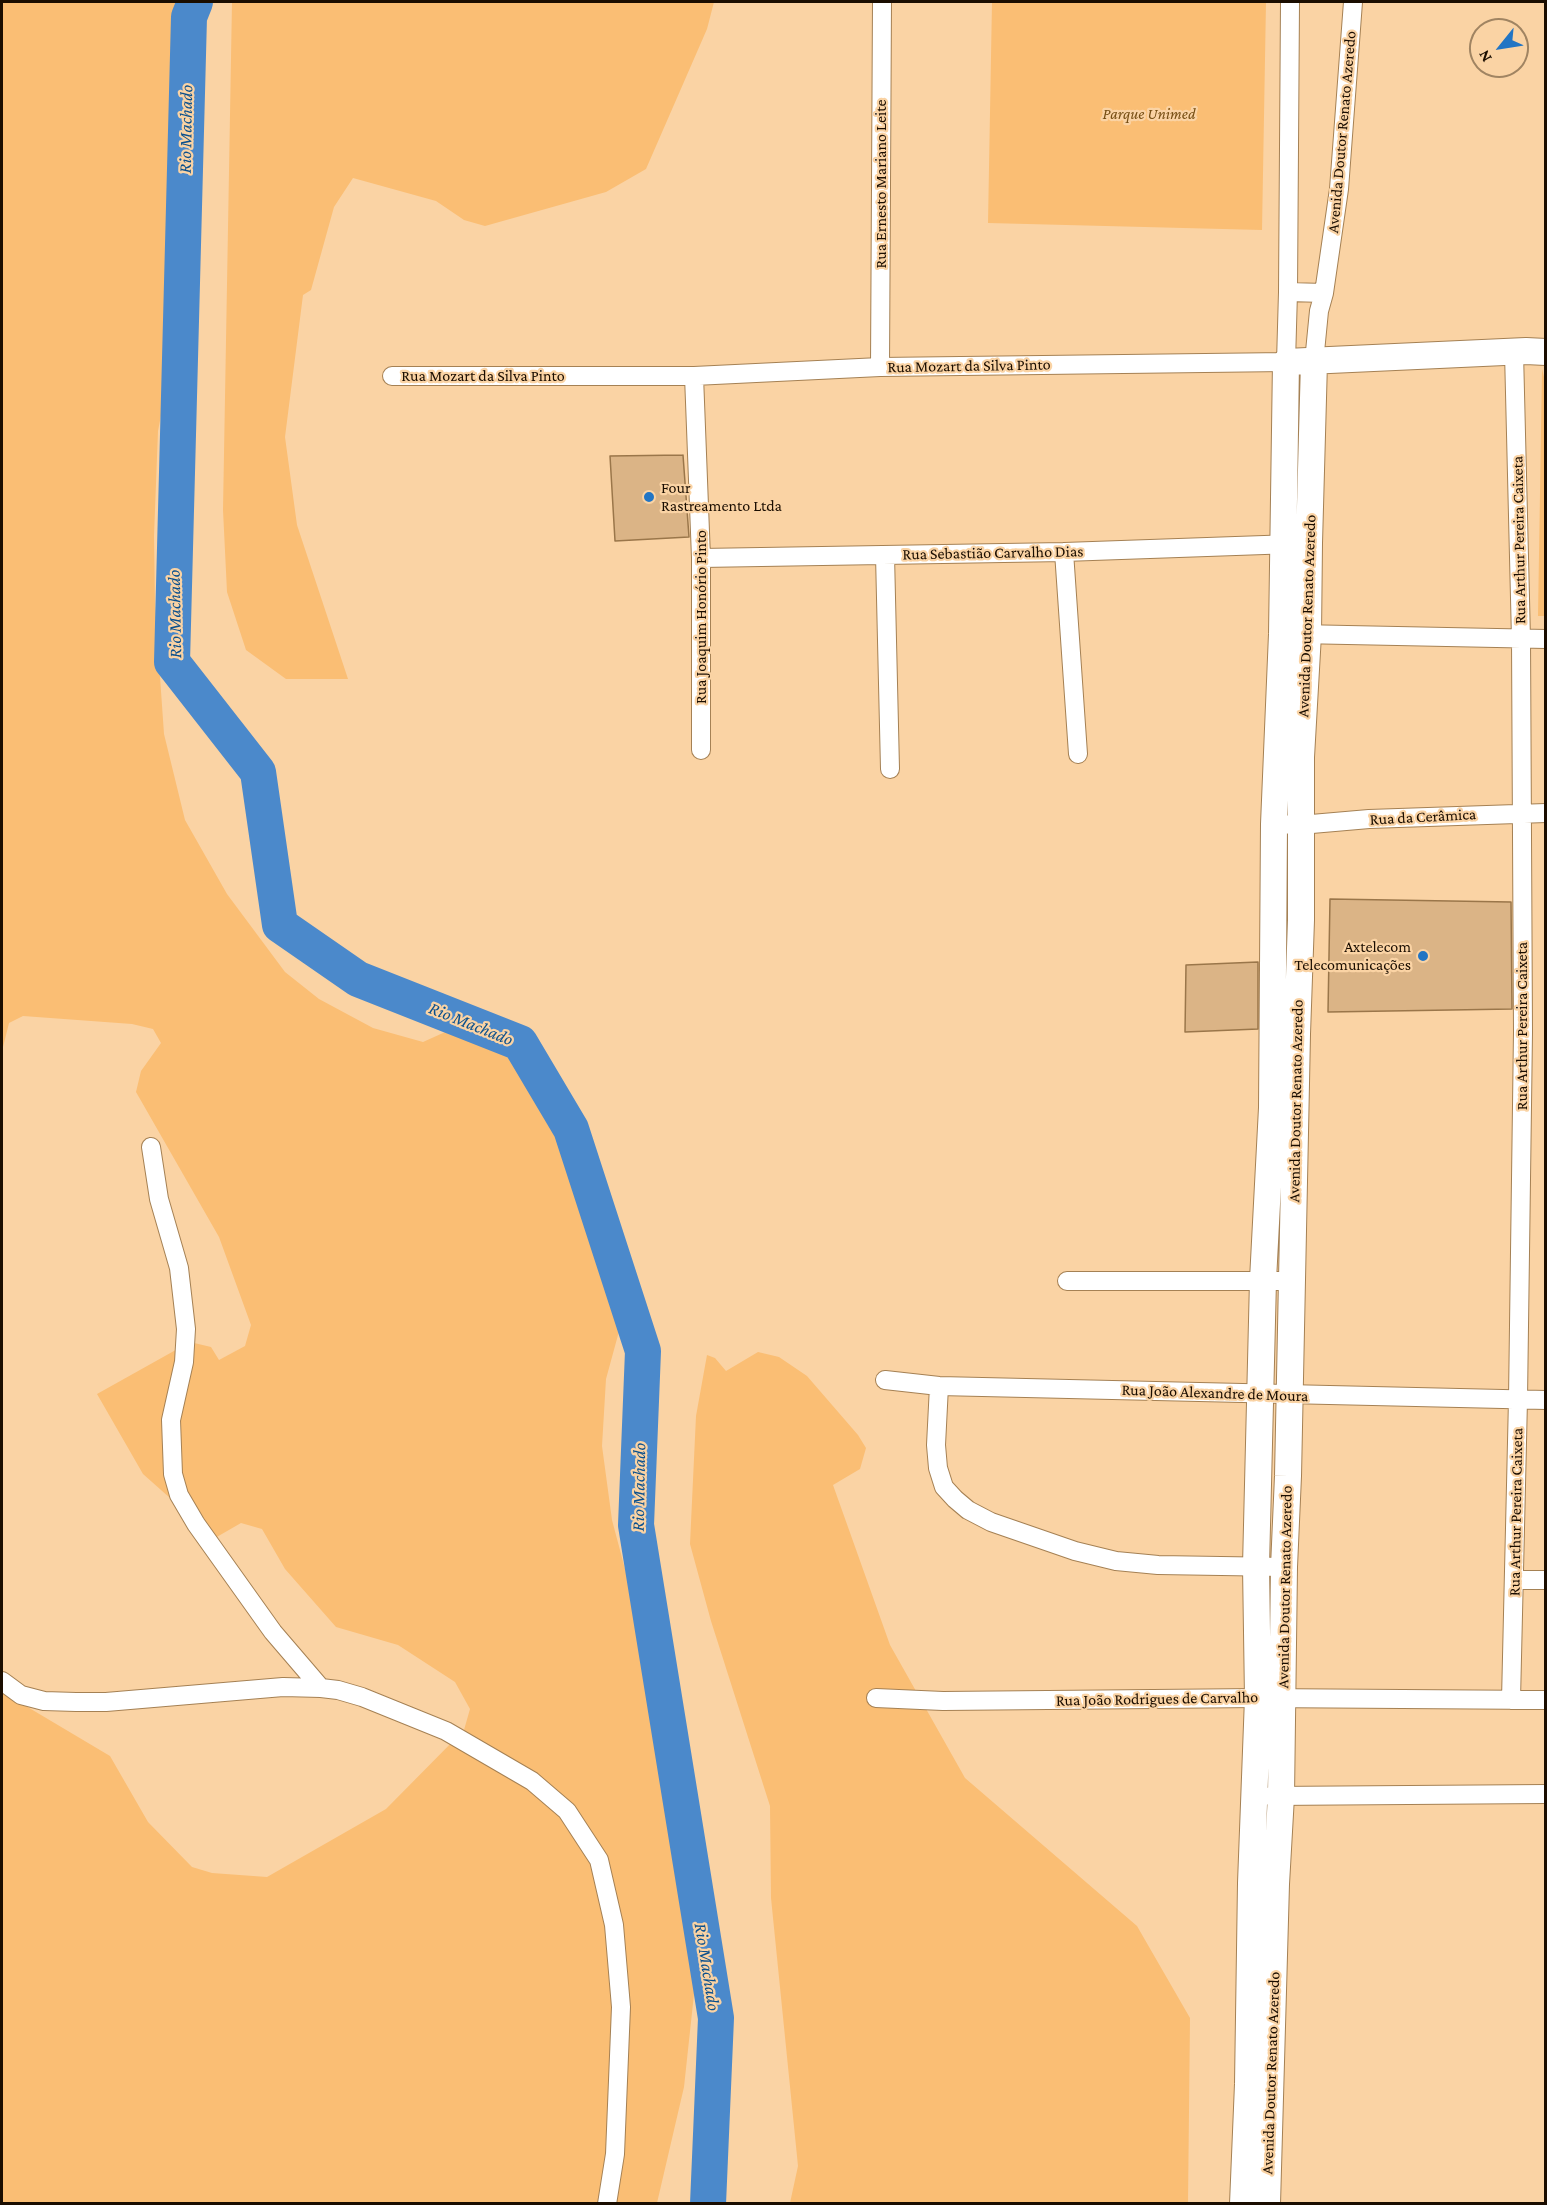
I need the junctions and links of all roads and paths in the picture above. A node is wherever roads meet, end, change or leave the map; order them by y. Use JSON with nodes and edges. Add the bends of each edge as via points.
{"nodes":[{"id":1,"x":882,"y":2,"type":"edge"},
{"id":2,"x":1290,"y":2,"type":"edge"},
{"id":3,"x":1353,"y":2,"type":"edge"},
{"id":4,"x":1288,"y":292,"type":"junction"},
{"id":5,"x":1324,"y":292,"type":"junction"},
{"id":6,"x":1514,"y":352,"type":"junction"},
{"id":7,"x":1545,"y":352,"type":"edge"},
{"id":8,"x":1286,"y":362,"type":"junction"},
{"id":9,"x":1314,"y":362,"type":"junction"},
{"id":10,"x":880,"y":367,"type":"junction"},
{"id":11,"x":392,"y":376,"type":"dead end"},
{"id":12,"x":694,"y":376,"type":"junction"},
{"id":13,"x":1296,"y":544,"type":"junction"},
{"id":14,"x":1064,"y":552,"type":"junction"},
{"id":15,"x":885,"y":555,"type":"junction"},
{"id":16,"x":701,"y":558,"type":"junction"},
{"id":17,"x":1282,"y":634,"type":"junction"},
{"id":18,"x":1308,"y":634,"type":"junction"},
{"id":19,"x":1521,"y":639,"type":"junction"},
{"id":20,"x":1545,"y":639,"type":"edge"},
{"id":21,"x":1305,"y":697,"type":"junction"},
{"id":22,"x":1278,"y":698,"type":"junction"},
{"id":23,"x":701,"y":750,"type":"dead end"},
{"id":24,"x":1078,"y":754,"type":"dead end"},
{"id":25,"x":1289,"y":758,"type":"junction"},
{"id":26,"x":890,"y":769,"type":"dead end"},
{"id":27,"x":1522,"y":813,"type":"junction"},
{"id":28,"x":1545,"y":813,"type":"edge"},
{"id":29,"x":1274,"y":825,"type":"junction"},
{"id":30,"x":1300,"y":825,"type":"junction"},
{"id":31,"x":1274,"y":920,"type":"junction"},
{"id":32,"x":1301,"y":920,"type":"junction"},
{"id":33,"x":1285,"y":1034,"type":"junction"},
{"id":34,"x":1284,"y":1108,"type":"junction"},
{"id":35,"x":151,"y":1147,"type":"dead end"},
{"id":36,"x":1269,"y":1170,"type":"junction"},
{"id":37,"x":1294,"y":1171,"type":"junction"},
{"id":38,"x":1267,"y":1227,"type":"junction"},
{"id":39,"x":1294,"y":1227,"type":"junction"},
{"id":40,"x":1263,"y":1280,"type":"junction"},
{"id":41,"x":1067,"y":1281,"type":"dead end"},
{"id":42,"x":1291,"y":1281,"type":"junction"},
{"id":43,"x":1264,"y":1318,"type":"junction"},
{"id":44,"x":1291,"y":1318,"type":"junction"},
{"id":45,"x":885,"y":1380,"type":"dead end"},
{"id":46,"x":939,"y":1386,"type":"junction"},
{"id":47,"x":1260,"y":1393,"type":"junction"},
{"id":48,"x":1290,"y":1395,"type":"junction"},
{"id":49,"x":1518,"y":1399,"type":"junction"},
{"id":50,"x":1545,"y":1400,"type":"edge"},
{"id":51,"x":1259,"y":1474,"type":"junction"},
{"id":52,"x":1288,"y":1476,"type":"junction"},
{"id":53,"x":1256,"y":1566,"type":"junction"},
{"id":54,"x":1284,"y":1568,"type":"junction"},
{"id":55,"x":1514,"y":1580,"type":"junction"},
{"id":56,"x":1545,"y":1580,"type":"edge"},
{"id":57,"x":2,"y":1681,"type":"edge"},
{"id":58,"x":321,"y":1688,"type":"junction"},
{"id":59,"x":876,"y":1698,"type":"dead end"},
{"id":60,"x":1271,"y":1698,"type":"junction"},
{"id":61,"x":1510,"y":1700,"type":"junction"},
{"id":62,"x":1545,"y":1700,"type":"edge"},
{"id":63,"x":1545,"y":1794,"type":"edge"},
{"id":64,"x":1255,"y":1796,"type":"junction"},
{"id":65,"x":1281,"y":1796,"type":"junction"},
{"id":66,"x":1264,"y":1884,"type":"junction"},
{"id":67,"x":1256,"y":2162,"type":"junction"},
{"id":68,"x":607,"y":2204,"type":"edge"},
{"id":69,"x":1243,"y":2204,"type":"edge"},
{"id":70,"x":1267,"y":2204,"type":"edge"}],
"edges":[{"from":1,"to":10,"type":"street","name":"Rua Ernesto Mariano Leite"},
{"from":2,"to":4,"type":"street","name":"Avenida Doutor Renato Azeredo"},
{"from":3,"to":5,"type":"street","name":"Avenida Doutor Renato Azeredo","via":[[1340,189]]},
{"from":4,"to":5,"type":"street"},
{"from":4,"to":8,"type":"street","name":"Avenida Doutor Renato Azeredo"},
{"from":5,"to":9,"type":"street","name":"Avenida Doutor Renato Azeredo"},
{"from":6,"to":7,"type":"street","name":"Rua Mozart da Silva Pinto"},
{"from":6,"to":9,"type":"street","name":"Rua Mozart da Silva Pinto"},
{"from":6,"to":19,"type":"street","name":"Rua Arthur Pereira Caixeta"},
{"from":8,"to":9,"type":"street","name":"Rua Mozart da Silva Pinto"},
{"from":8,"to":10,"type":"street","name":"Rua Mozart da Silva Pinto"},
{"from":8,"to":13,"type":"street","name":"Avenida Doutor Renato Azeredo"},
{"from":9,"to":13,"type":"street","name":"Avenida Doutor Renato Azeredo"},
{"from":10,"to":12,"type":"street","name":"Rua Mozart da Silva Pinto"},
{"from":11,"to":12,"type":"street","name":"Rua Mozart da Silva Pinto"},
{"from":12,"to":16,"type":"street","name":"Rua Joaquim Honório Pinto"},
{"from":13,"to":14,"type":"street","name":"Rua Sebastião Carvalho Dias"},
{"from":13,"to":17,"type":"street","name":"Avenida Doutor Renato Azeredo"},
{"from":13,"to":18,"type":"street","name":"Avenida Doutor Renato Azeredo"},
{"from":14,"to":15,"type":"street","name":"Rua Sebastião Carvalho Dias"},
{"from":14,"to":24,"type":"street"},
{"from":15,"to":16,"type":"street","name":"Rua Sebastião Carvalho Dias"},
{"from":15,"to":26,"type":"street"},
{"from":16,"to":23,"type":"street","name":"Rua Joaquim Honório Pinto"},
{"from":17,"to":18,"type":"street"},
{"from":17,"to":22,"type":"street","name":"Avenida Doutor Renato Azeredo"},
{"from":18,"to":19,"type":"street"},
{"from":18,"to":21,"type":"street","name":"Avenida Doutor Renato Azeredo"},
{"from":19,"to":20,"type":"street"},
{"from":19,"to":27,"type":"street","name":"Rua Arthur Pereira Caixeta"},
{"from":21,"to":22,"type":"street"},
{"from":21,"to":25,"type":"street","name":"Avenida Doutor Renato Azeredo"},
{"from":22,"to":25,"type":"street","name":"Avenida Doutor Renato Azeredo"},
{"from":25,"to":29,"type":"street","name":"Avenida Doutor Renato Azeredo"},
{"from":25,"to":30,"type":"street","name":"Avenida Doutor Renato Azeredo"},
{"from":27,"to":28,"type":"street","name":"Rua da Cerâmica"},
{"from":27,"to":30,"type":"street","name":"Rua da Cerâmica"},
{"from":27,"to":49,"type":"street","name":"Rua Arthur Pereira Caixeta"},
{"from":29,"to":30,"type":"street","name":"Rua da Cerâmica"},
{"from":29,"to":31,"type":"street","name":"Avenida Doutor Renato Azeredo"},
{"from":30,"to":32,"type":"street","name":"Avenida Doutor Renato Azeredo"},
{"from":31,"to":32,"type":"street"},
{"from":31,"to":33,"type":"street","name":"Avenida Doutor Renato Azeredo"},
{"from":32,"to":33,"type":"street","name":"Avenida Doutor Renato Azeredo"},
{"from":33,"to":34,"type":"street","name":"Avenida Doutor Renato Azeredo"},
{"from":34,"to":36,"type":"street","name":"Avenida Doutor Renato Azeredo"},
{"from":34,"to":37,"type":"street","name":"Avenida Doutor Renato Azeredo"},
{"from":35,"to":58,"type":"street","via":[[159,1199],[179,1268],[186,1329],[184,1362],[171,1420],[170,1453],[179,1495],[273,1632]]},
{"from":36,"to":37,"type":"street"},
{"from":36,"to":38,"type":"street","name":"Avenida Doutor Renato Azeredo"},
{"from":37,"to":39,"type":"street","name":"Avenida Doutor Renato Azeredo"},
{"from":38,"to":39,"type":"street"},
{"from":38,"to":40,"type":"street","name":"Avenida Doutor Renato Azeredo"},
{"from":39,"to":42,"type":"street","name":"Avenida Doutor Renato Azeredo"},
{"from":40,"to":41,"type":"street"},
{"from":40,"to":42,"type":"street"},
{"from":40,"to":43,"type":"street","name":"Avenida Doutor Renato Azeredo"},
{"from":42,"to":44,"type":"street","name":"Avenida Doutor Renato Azeredo"},
{"from":43,"to":44,"type":"street"},
{"from":43,"to":47,"type":"street","name":"Avenida Doutor Renato Azeredo"},
{"from":44,"to":48,"type":"street","name":"Avenida Doutor Renato Azeredo"},
{"from":45,"to":46,"type":"street","name":"Rua João Alexandre de Moura"},
{"from":46,"to":47,"type":"street","name":"Rua João Alexandre de Moura"},
{"from":46,"to":53,"type":"street","via":[[938,1468],[945,1486],[968,1510],[991,1522],[1094,1557],[1158,1564]]},
{"from":47,"to":48,"type":"street","name":"Rua João Alexandre de Moura"},
{"from":47,"to":51,"type":"street","name":"Avenida Doutor Renato Azeredo"},
{"from":48,"to":49,"type":"street","name":"Rua João Alexandre de Moura"},
{"from":48,"to":52,"type":"street","name":"Avenida Doutor Renato Azeredo"},
{"from":49,"to":50,"type":"street","name":"Rua João Alexandre de Moura"},
{"from":49,"to":55,"type":"street","name":"Rua Arthur Pereira Caixeta"},
{"from":51,"to":52,"type":"street"},
{"from":51,"to":53,"type":"street","name":"Avenida Doutor Renato Azeredo"},
{"from":52,"to":54,"type":"street","name":"Avenida Doutor Renato Azeredo"},
{"from":53,"to":54,"type":"street"},
{"from":53,"to":60,"type":"street","name":"Avenida Doutor Renato Azeredo"},
{"from":54,"to":60,"type":"street","name":"Avenida Doutor Renato Azeredo"},
{"from":55,"to":56,"type":"street"},
{"from":55,"to":61,"type":"street","name":"Rua Arthur Pereira Caixeta"},
{"from":57,"to":58,"type":"street","via":[[21,1695],[44,1701],[76,1702],[284,1687]]},
{"from":58,"to":68,"type":"street","via":[[362,1697],[446,1731],[523,1775],[567,1811],[599,1860],[615,1925],[621,2007],[615,2154]]},
{"from":59,"to":60,"type":"street","name":"Rua João Rodrigues de Carvalho"},
{"from":60,"to":61,"type":"street","name":"Rua João Rodrigues de Carvalho"},
{"from":60,"to":64,"type":"street","name":"Avenida Doutor Renato Azeredo"},
{"from":60,"to":65,"type":"street","name":"Avenida Doutor Renato Azeredo"},
{"from":61,"to":62,"type":"street","name":"Rua João Rodrigues de Carvalho"},
{"from":63,"to":65,"type":"street"},
{"from":64,"to":65,"type":"street"},
{"from":64,"to":66,"type":"street","name":"Avenida Doutor Renato Azeredo"},
{"from":65,"to":66,"type":"street","name":"Avenida Doutor Renato Azeredo"},
{"from":66,"to":67,"type":"street","name":"Avenida Doutor Renato Azeredo"},
{"from":67,"to":69,"type":"street","name":"Avenida Doutor Renato Azeredo"},
{"from":67,"to":70,"type":"street","name":"Avenida Doutor Renato Azeredo"}]}
